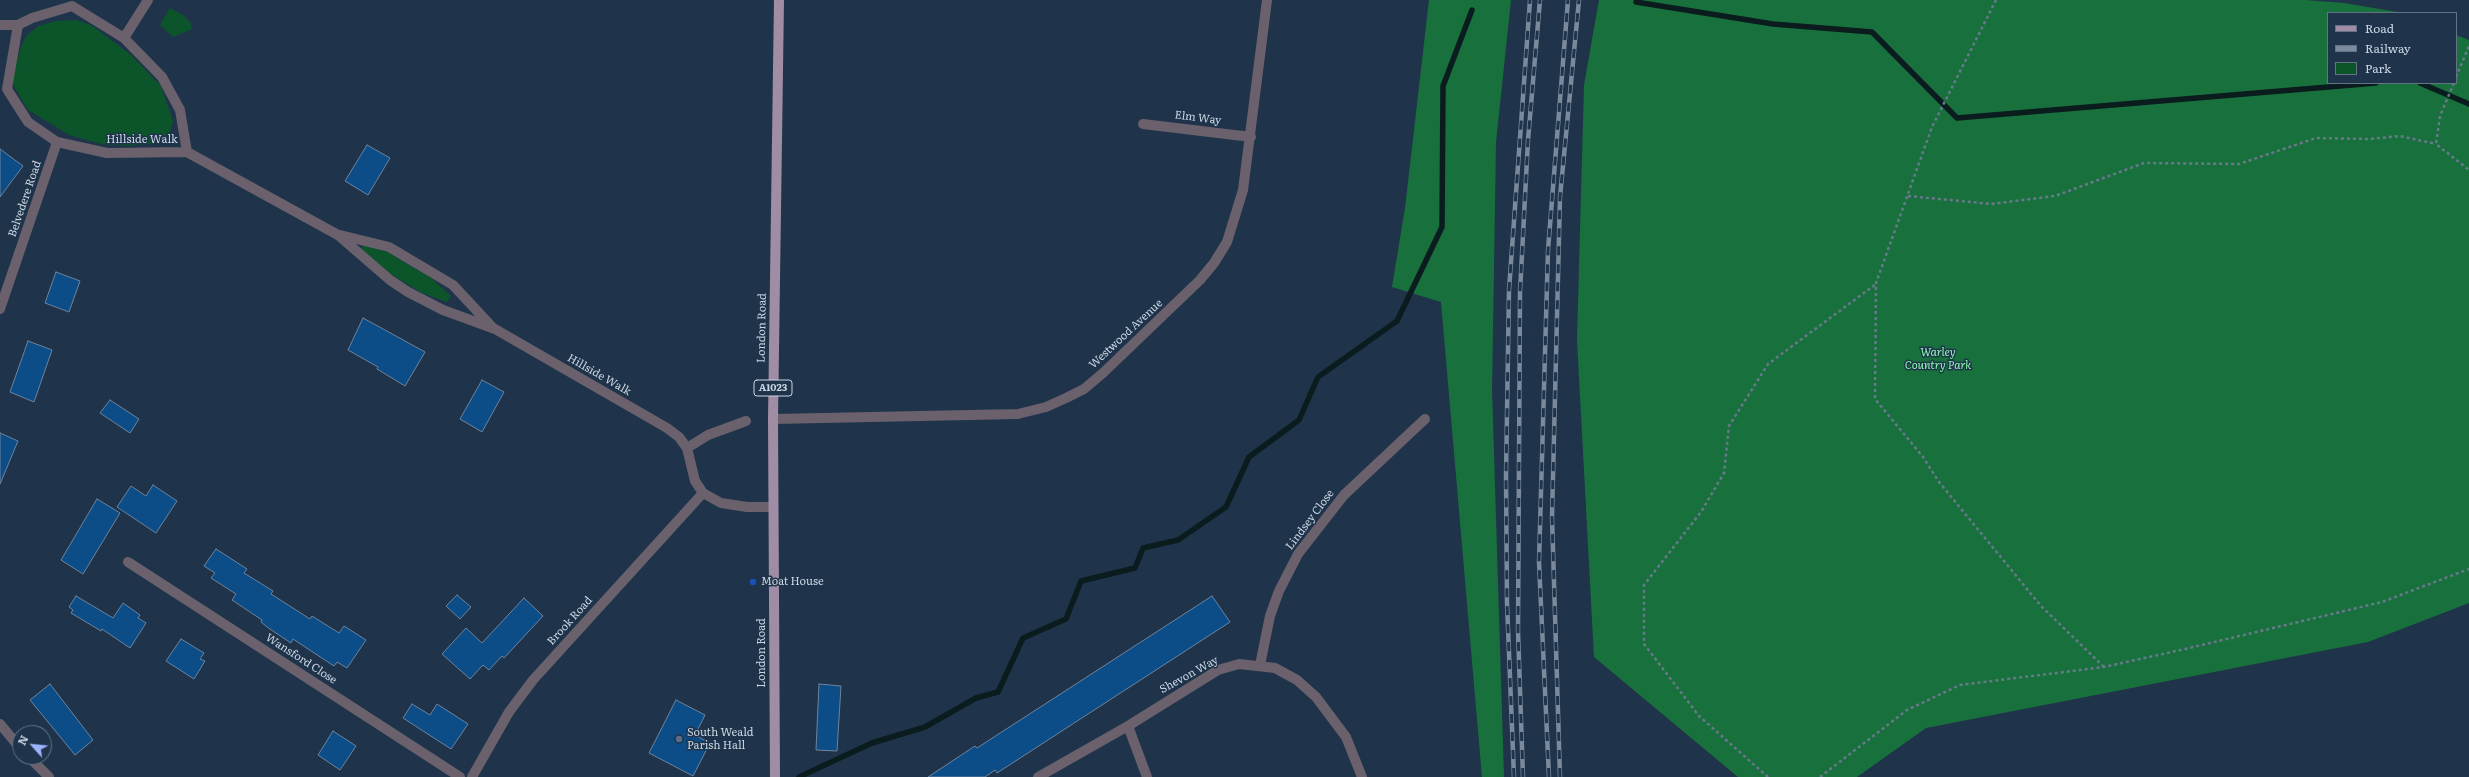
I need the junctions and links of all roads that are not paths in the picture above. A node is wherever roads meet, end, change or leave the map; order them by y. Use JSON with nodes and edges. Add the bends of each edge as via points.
{"nodes":[{"id":1,"x":148,"y":0,"type":"edge"},
{"id":2,"x":779,"y":0,"type":"edge"},
{"id":3,"x":1267,"y":0,"type":"edge"},
{"id":4,"x":0,"y":25,"type":"edge"},
{"id":5,"x":18,"y":25,"type":"junction"},
{"id":6,"x":124,"y":38,"type":"junction"},
{"id":7,"x":1143,"y":124,"type":"dead end"},
{"id":8,"x":1251,"y":137,"type":"junction"},
{"id":9,"x":56,"y":142,"type":"junction"},
{"id":10,"x":187,"y":152,"type":"junction"},
{"id":11,"x":338,"y":235,"type":"junction"},
{"id":12,"x":0,"y":310,"type":"edge"},
{"id":13,"x":495,"y":329,"type":"junction"},
{"id":14,"x":773,"y":419,"type":"junction"},
{"id":15,"x":1425,"y":419,"type":"dead end"},
{"id":16,"x":746,"y":421,"type":"dead end"},
{"id":17,"x":687,"y":448,"type":"junction"},
{"id":18,"x":702,"y":493,"type":"junction"},
{"id":19,"x":773,"y":507,"type":"junction"},
{"id":20,"x":128,"y":562,"type":"dead end"},
{"id":21,"x":1260,"y":665,"type":"junction"},
{"id":22,"x":0,"y":724,"type":"edge"},
{"id":23,"x":1128,"y":726,"type":"junction"},
{"id":24,"x":12,"y":738,"type":"edge"},
{"id":25,"x":37,"y":765,"type":"edge"},
{"id":26,"x":48,"y":777,"type":"edge"},
{"id":27,"x":460,"y":777,"type":"edge"},
{"id":28,"x":472,"y":777,"type":"edge"},
{"id":29,"x":774,"y":777,"type":"edge"},
{"id":30,"x":1038,"y":777,"type":"edge"},
{"id":31,"x":1147,"y":777,"type":"edge"},
{"id":32,"x":1362,"y":777,"type":"edge"}],
"edges":[{"from":1,"to":6,"type":"street"},
{"from":2,"to":14,"type":"main road","name":"London Road","number":"A1023"},
{"from":3,"to":8,"type":"street","name":"Westwood Avenue"},
{"from":4,"to":5,"type":"street"},
{"from":5,"to":6,"type":"street","name":"Hillside Walk","via":[[72,6]]},
{"from":5,"to":9,"type":"street","name":"Hillside Walk","via":[[7,89],[28,122]]},
{"from":6,"to":10,"type":"street","name":"Hillside Walk","via":[[162,77],[180,110]]},
{"from":7,"to":8,"type":"street","name":"Elm Way"},
{"from":8,"to":14,"type":"street","name":"Westwood Avenue","via":[[1243,190],[1236,216],[1227,242],[1214,263],[1200,280],[1084,388],[1046,407],[1018,414]]},
{"from":9,"to":10,"type":"street","name":"Hillside Walk","via":[[107,153]]},
{"from":9,"to":12,"type":"street","name":"Belvedere Road"},
{"from":10,"to":11,"type":"street","name":"Hillside Walk"},
{"from":11,"to":13,"type":"street","name":"Hillside Walk","via":[[390,280],[408,292],[443,310]]},
{"from":11,"to":13,"type":"street","name":"Hillside Walk","via":[[390,247],[453,285]]},
{"from":13,"to":17,"type":"street","name":"Hillside Walk","via":[[667,428],[679,437]]},
{"from":14,"to":19,"type":"main road","name":"London Road","number":"A1023"},
{"from":15,"to":21,"type":"street","name":"Lindsey Close","via":[[1344,495],[1298,554],[1279,591],[1270,616]]},
{"from":16,"to":17,"type":"street","via":[[708,435]]},
{"from":17,"to":18,"type":"street","via":[[695,481]]},
{"from":18,"to":19,"type":"street","via":[[721,503]]},
{"from":18,"to":28,"type":"street","name":"Brook Road","via":[[533,680],[509,712]]},
{"from":19,"to":29,"type":"main road","name":"London Road","number":"A1023"},
{"from":20,"to":27,"type":"street","name":"Wansford Close"},
{"from":21,"to":23,"type":"street","name":"Shevon Way","via":[[1239,664],[1218,670]]},
{"from":21,"to":32,"type":"street","name":"Shevon Way","via":[[1275,668],[1297,680],[1316,697],[1346,736]]},
{"from":22,"to":24,"type":"street"},
{"from":23,"to":30,"type":"street","name":"Shevon Way"},
{"from":23,"to":31,"type":"street"},
{"from":25,"to":26,"type":"street"}]}
